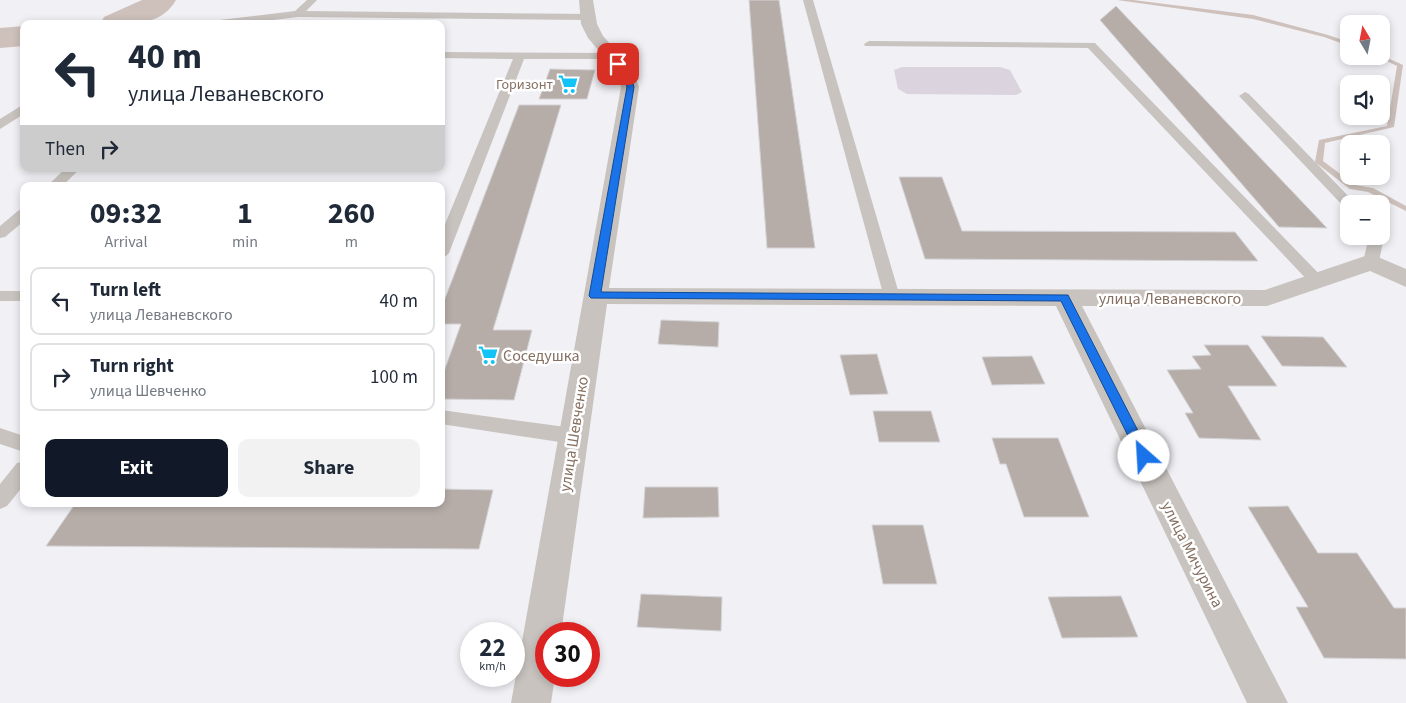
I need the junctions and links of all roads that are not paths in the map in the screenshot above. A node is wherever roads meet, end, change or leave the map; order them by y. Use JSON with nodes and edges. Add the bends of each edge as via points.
{"nodes":[{"id":1,"x":312,"y":0,"type":"edge"},
{"id":2,"x":808,"y":0,"type":"edge"},
{"id":3,"x":587,"y":9,"type":"edge"},
{"id":4,"x":298,"y":14,"type":"junction"},
{"id":5,"x":246,"y":20,"type":"edge"},
{"id":6,"x":869,"y":44,"type":"dead end"},
{"id":7,"x":445,"y":55,"type":"edge"},
{"id":8,"x":520,"y":56,"type":"junction"},
{"id":9,"x":610,"y":56,"type":"junction"},
{"id":10,"x":1245,"y":96,"type":"dead end"},
{"id":11,"x":20,"y":111,"type":"edge"},
{"id":12,"x":0,"y":125,"type":"edge"},
{"id":13,"x":70,"y":172,"type":"edge"},
{"id":14,"x":59,"y":182,"type":"edge"},
{"id":15,"x":1340,"y":195,"type":"edge"},
{"id":16,"x":20,"y":216,"type":"edge"},
{"id":17,"x":0,"y":234,"type":"edge"},
{"id":18,"x":445,"y":243,"type":"edge"},
{"id":19,"x":1376,"y":245,"type":"edge"},
{"id":20,"x":1371,"y":262,"type":"junction"},
{"id":21,"x":1406,"y":279,"type":"edge"},
{"id":22,"x":1318,"y":281,"type":"junction"},
{"id":23,"x":0,"y":296,"type":"edge"},
{"id":24,"x":20,"y":296,"type":"edge"},
{"id":25,"x":595,"y":296,"type":"junction"},
{"id":26,"x":892,"y":297,"type":"junction"},
{"id":27,"x":1065,"y":297,"type":"junction"},
{"id":28,"x":445,"y":417,"type":"edge"},
{"id":29,"x":0,"y":436,"type":"edge"},
{"id":30,"x":573,"y":436,"type":"junction"},
{"id":31,"x":20,"y":443,"type":"edge"},
{"id":32,"x":20,"y":474,"type":"edge"},
{"id":33,"x":0,"y":500,"type":"edge"},
{"id":34,"x":531,"y":703,"type":"edge"},
{"id":35,"x":1268,"y":703,"type":"edge"}],
"edges":[{"from":1,"to":4,"type":"lane"},
{"from":2,"to":26,"type":"lane"},
{"from":3,"to":4,"type":"lane"},
{"from":3,"to":9,"type":"street","name":"улица Шевченко","via":[[596,38]]},
{"from":4,"to":5,"type":"lane"},
{"from":6,"to":22,"type":"lane","via":[[1091,45]]},
{"from":7,"to":8,"type":"lane"},
{"from":8,"to":9,"type":"lane"},
{"from":8,"to":18,"type":"lane"},
{"from":9,"to":25,"type":"street","name":"улица Шевченко","via":[[625,71],[630,87]]},
{"from":10,"to":15,"type":"lane"},
{"from":11,"to":12,"type":"lane"},
{"from":13,"to":14,"type":"lane"},
{"from":16,"to":17,"type":"lane"},
{"from":19,"to":20,"type":"lane"},
{"from":20,"to":21,"type":"street"},
{"from":20,"to":22,"type":"street","name":"улица Леваневского"},
{"from":22,"to":27,"type":"street","name":"улица Леваневского","via":[[1267,298]]},
{"from":23,"to":24,"type":"lane"},
{"from":25,"to":26,"type":"street","name":"улица Леваневского"},
{"from":25,"to":30,"type":"street","name":"улица Шевченко"},
{"from":26,"to":27,"type":"street","name":"улица Леваневского"},
{"from":27,"to":35,"type":"street","name":"улица Мичурина"},
{"from":28,"to":30,"type":"lane"},
{"from":29,"to":31,"type":"lane"},
{"from":30,"to":34,"type":"street","name":"улица Шевченко"},
{"from":32,"to":33,"type":"lane"}]}
